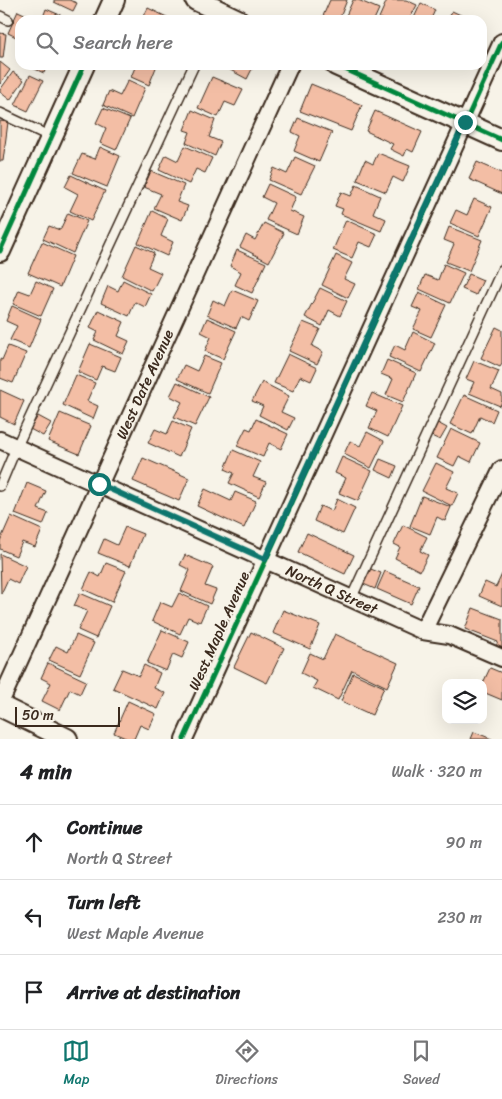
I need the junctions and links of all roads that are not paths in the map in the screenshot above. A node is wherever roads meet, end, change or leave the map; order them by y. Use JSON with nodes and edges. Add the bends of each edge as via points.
{"nodes":[{"id":1,"x":114,"y":0,"type":"edge"},
{"id":2,"x":196,"y":0,"type":"edge"},
{"id":3,"x":107,"y":15,"type":"edge"},
{"id":4,"x":217,"y":15,"type":"edge"},
{"id":5,"x":502,"y":42,"type":"edge"},
{"id":6,"x":82,"y":70,"type":"edge"},
{"id":7,"x":192,"y":70,"type":"edge"},
{"id":8,"x":288,"y":70,"type":"edge"},
{"id":9,"x":347,"y":70,"type":"edge"},
{"id":10,"x":0,"y":113,"type":"edge"},
{"id":11,"x":465,"y":122,"type":"junction"},
{"id":12,"x":52,"y":138,"type":"junction"},
{"id":13,"x":502,"y":140,"type":"edge"},
{"id":14,"x":0,"y":251,"type":"edge"},
{"id":15,"x":502,"y":270,"type":"edge"},
{"id":16,"x":0,"y":440,"type":"edge"},
{"id":17,"x":16,"y":448,"type":"junction"},
{"id":18,"x":502,"y":469,"type":"edge"},
{"id":19,"x":99,"y":484,"type":"junction"},
{"id":20,"x":0,"y":486,"type":"edge"},
{"id":21,"x":265,"y":559,"type":"junction"},
{"id":22,"x":351,"y":598,"type":"junction"},
{"id":23,"x":423,"y":631,"type":"junction"},
{"id":24,"x":502,"y":658,"type":"edge"},
{"id":25,"x":0,"y":705,"type":"edge"},
{"id":26,"x":67,"y":739,"type":"edge"},
{"id":27,"x":184,"y":739,"type":"edge"}],
"edges":[{"from":1,"to":3,"type":"street"},
{"from":2,"to":4,"type":"street"},
{"from":5,"to":11,"type":"street","name":"West Maple Avenue"},
{"from":6,"to":12,"type":"street"},
{"from":7,"to":17,"type":"lane"},
{"from":8,"to":19,"type":"street","name":"West Date Avenue"},
{"from":9,"to":11,"type":"street"},
{"from":10,"to":12,"type":"lane"},
{"from":11,"to":13,"type":"street"},
{"from":11,"to":21,"type":"street","name":"West Maple Avenue"},
{"from":12,"to":14,"type":"street"},
{"from":15,"to":22,"type":"lane"},
{"from":16,"to":17,"type":"street","name":"North Q Street"},
{"from":17,"to":19,"type":"street","name":"North Q Street"},
{"from":17,"to":20,"type":"lane"},
{"from":18,"to":23,"type":"street"},
{"from":19,"to":21,"type":"street","name":"North Q Street"},
{"from":19,"to":25,"type":"street","name":"West Date Avenue"},
{"from":21,"to":22,"type":"street","name":"North Q Street"},
{"from":21,"to":27,"type":"street","name":"West Maple Avenue"},
{"from":22,"to":23,"type":"street","name":"North Q Street"},
{"from":23,"to":24,"type":"street","name":"North Q Street","via":[[449,635]]},
{"from":25,"to":26,"type":"street"}]}
